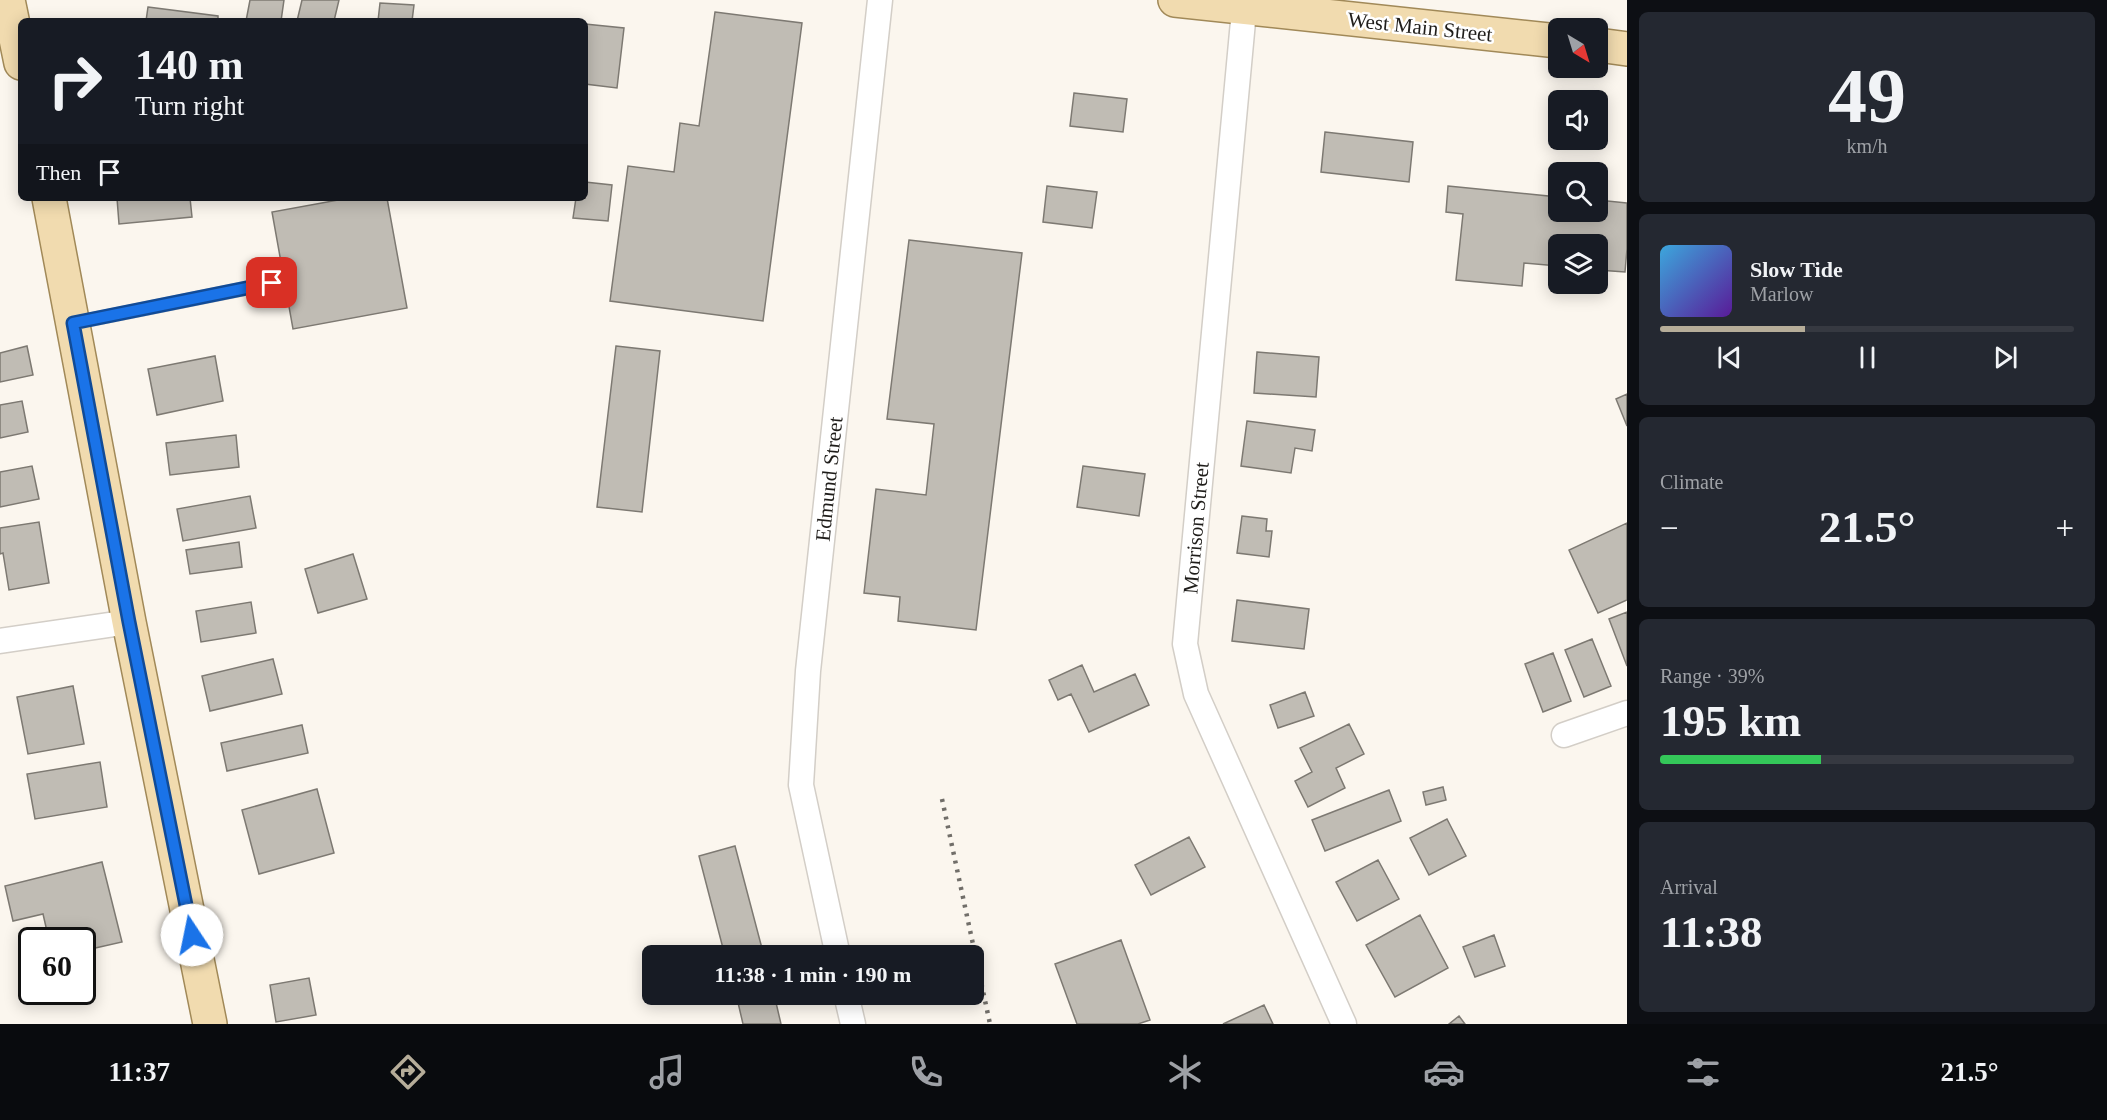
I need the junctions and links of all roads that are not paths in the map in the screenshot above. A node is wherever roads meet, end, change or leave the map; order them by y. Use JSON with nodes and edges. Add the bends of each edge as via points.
{"nodes":[{"id":1,"x":8,"y":0,"type":"edge"},
{"id":2,"x":880,"y":0,"type":"edge"},
{"id":3,"x":1175,"y":0,"type":"edge"},
{"id":4,"x":1245,"y":4,"type":"edge"},
{"id":5,"x":1548,"y":40,"type":"edge"},
{"id":6,"x":1608,"y":46,"type":"edge"},
{"id":7,"x":18,"y":48,"type":"edge"},
{"id":8,"x":1627,"y":49,"type":"edge"},
{"id":9,"x":50,"y":201,"type":"edge"},
{"id":10,"x":272,"y":283,"type":"dead end"},
{"id":11,"x":73,"y":323,"type":"junction"},
{"id":12,"x":129,"y":622,"type":"junction"},
{"id":13,"x":0,"y":641,"type":"edge"},
{"id":14,"x":1627,"y":713,"type":"edge"},
{"id":15,"x":1564,"y":735,"type":"dead end"},
{"id":16,"x":836,"y":945,"type":"edge"},
{"id":17,"x":849,"y":1005,"type":"edge"},
{"id":18,"x":210,"y":1024,"type":"edge"},
{"id":19,"x":853,"y":1024,"type":"edge"},
{"id":20,"x":1344,"y":1024,"type":"edge"}],
"edges":[{"from":1,"to":7,"type":"main road"},
{"from":2,"to":16,"type":"street","name":"Edmund Street","via":[[808,671],[801,784]]},
{"from":3,"to":4,"type":"main road","name":"West Main Street"},
{"from":4,"to":5,"type":"main road","name":"West Main Street"},
{"from":4,"to":20,"type":"street","name":"Morrison Street","via":[[1185,644],[1196,694]]},
{"from":6,"to":8,"type":"main road"},
{"from":9,"to":11,"type":"main road"},
{"from":10,"to":11,"type":"lane"},
{"from":11,"to":12,"type":"main road"},
{"from":12,"to":13,"type":"street"},
{"from":12,"to":18,"type":"main road"},
{"from":14,"to":15,"type":"street"},
{"from":17,"to":19,"type":"street"}]}
